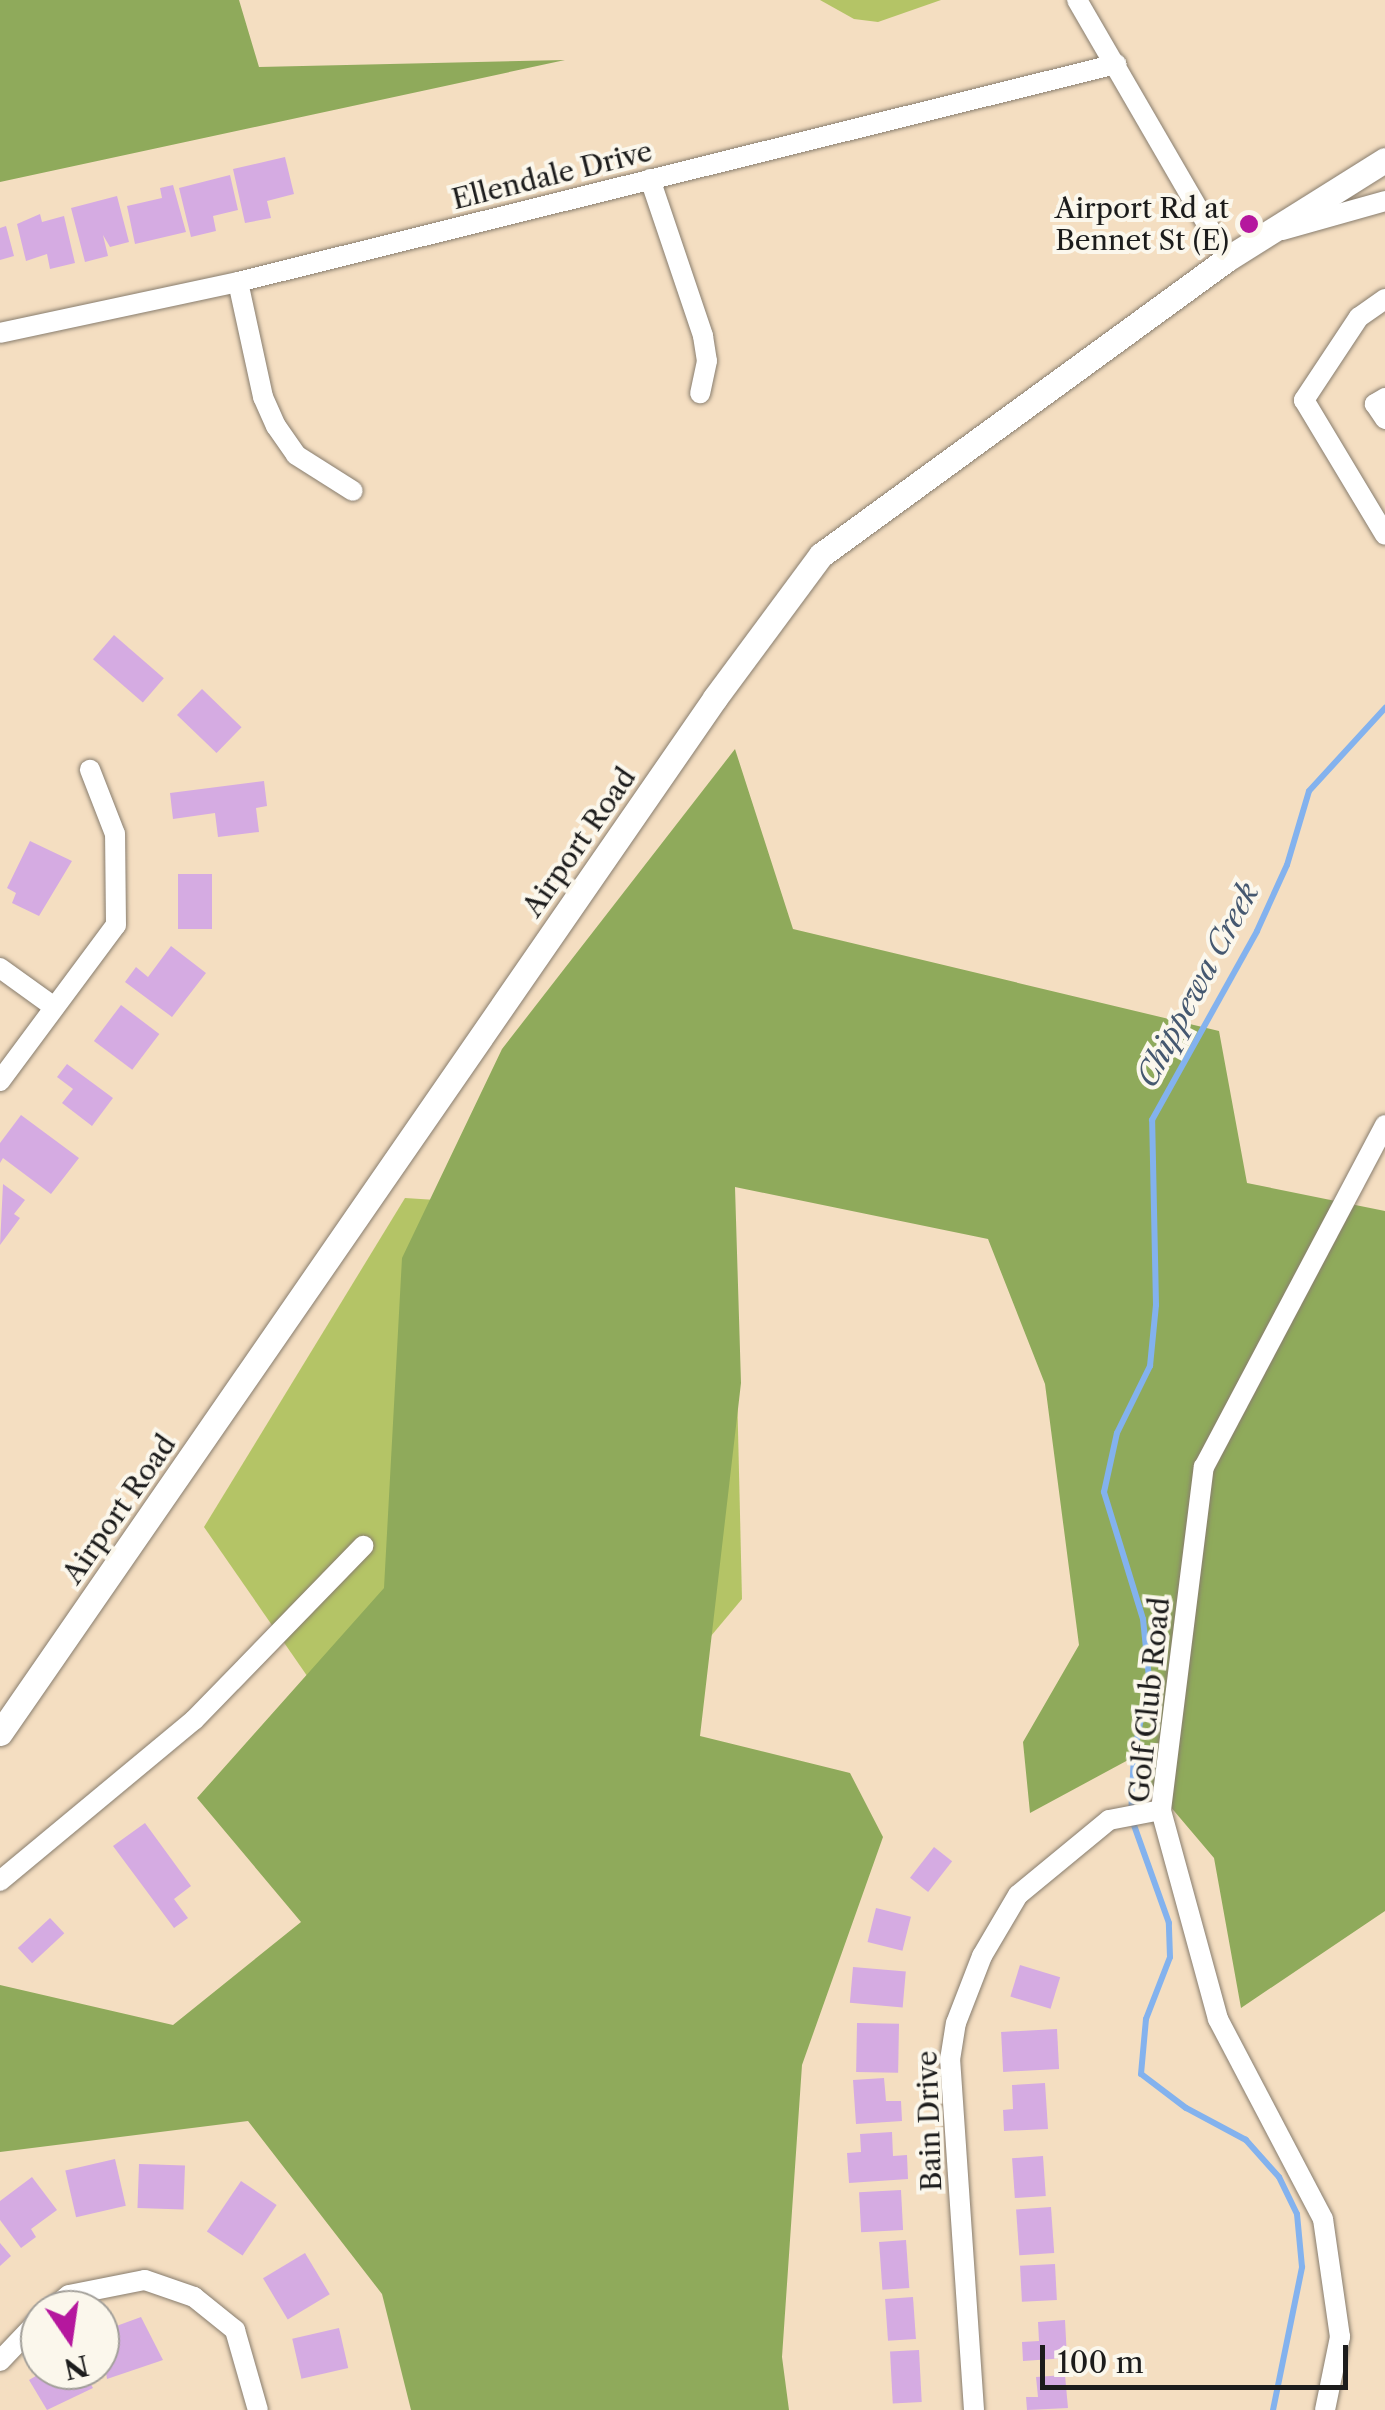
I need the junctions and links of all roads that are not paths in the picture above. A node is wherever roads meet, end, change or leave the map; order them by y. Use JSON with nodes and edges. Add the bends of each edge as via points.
{"nodes":[{"id":1,"x":1078,"y":0,"type":"edge"},
{"id":2,"x":1116,"y":64,"type":"junction"},
{"id":3,"x":1385,"y":160,"type":"edge"},
{"id":4,"x":650,"y":179,"type":"junction"},
{"id":5,"x":1385,"y":201,"type":"edge"},
{"id":6,"x":1270,"y":234,"type":"junction"},
{"id":7,"x":1227,"y":259,"type":"junction"},
{"id":8,"x":238,"y":282,"type":"junction"},
{"id":9,"x":1385,"y":300,"type":"edge"},
{"id":10,"x":0,"y":333,"type":"edge"},
{"id":11,"x":700,"y":393,"type":"dead end"},
{"id":12,"x":1385,"y":398,"type":"edge"},
{"id":13,"x":1385,"y":420,"type":"edge"},
{"id":14,"x":353,"y":491,"type":"dead end"},
{"id":15,"x":1385,"y":536,"type":"edge"},
{"id":16,"x":90,"y":770,"type":"dead end"},
{"id":17,"x":0,"y":968,"type":"edge"},
{"id":18,"x":54,"y":1007,"type":"junction"},
{"id":19,"x":0,"y":1081,"type":"edge"},
{"id":20,"x":1385,"y":1125,"type":"edge"},
{"id":21,"x":362,"y":1546,"type":"dead end"},
{"id":22,"x":0,"y":1734,"type":"edge"},
{"id":23,"x":1151,"y":1811,"type":"junction"},
{"id":24,"x":2,"y":1876,"type":"edge"},
{"id":25,"x":94,"y":2290,"type":"edge"},
{"id":26,"x":20,"y":2340,"type":"edge"},
{"id":27,"x":0,"y":2361,"type":"edge"},
{"id":28,"x":258,"y":2410,"type":"edge"},
{"id":29,"x":974,"y":2410,"type":"edge"},
{"id":30,"x":1325,"y":2410,"type":"edge"}],
"edges":[{"from":1,"to":2,"type":"street"},
{"from":2,"to":4,"type":"street","name":"Ellendale Drive"},
{"from":2,"to":7,"type":"street"},
{"from":3,"to":6,"type":"main road","name":"Airport Road"},
{"from":4,"to":8,"type":"street","name":"Ellendale Drive"},
{"from":4,"to":11,"type":"street","via":[[703,336],[707,361]]},
{"from":5,"to":6,"type":"street"},
{"from":6,"to":7,"type":"main road","name":"Airport Road"},
{"from":7,"to":22,"type":"main road","name":"Airport Road","via":[[821,555],[714,698]]},
{"from":8,"to":10,"type":"street","name":"Ellendale Drive"},
{"from":8,"to":14,"type":"street","via":[[262,397],[276,426],[296,455]]},
{"from":9,"to":15,"type":"street","via":[[1359,316],[1304,400]]},
{"from":12,"to":13,"type":"street","via":[[1375,404]]},
{"from":16,"to":18,"type":"street","via":[[114,834],[116,925]]},
{"from":17,"to":18,"type":"street"},
{"from":18,"to":19,"type":"street"},
{"from":20,"to":23,"type":"street","name":"Golf Club Road","via":[[1204,1468]]},
{"from":21,"to":24,"type":"street","via":[[194,1720]]},
{"from":23,"to":29,"type":"street","name":"Bain Drive","via":[[1109,1820],[1018,1895],[982,1956],[956,2023],[950,2060]]},
{"from":23,"to":30,"type":"street","name":"Golf Club Road","via":[[1218,2019],[1323,2220],[1340,2337]]},
{"from":25,"to":28,"type":"street","via":[[145,2280],[194,2298],[236,2330]]},
{"from":26,"to":27,"type":"street"}]}
